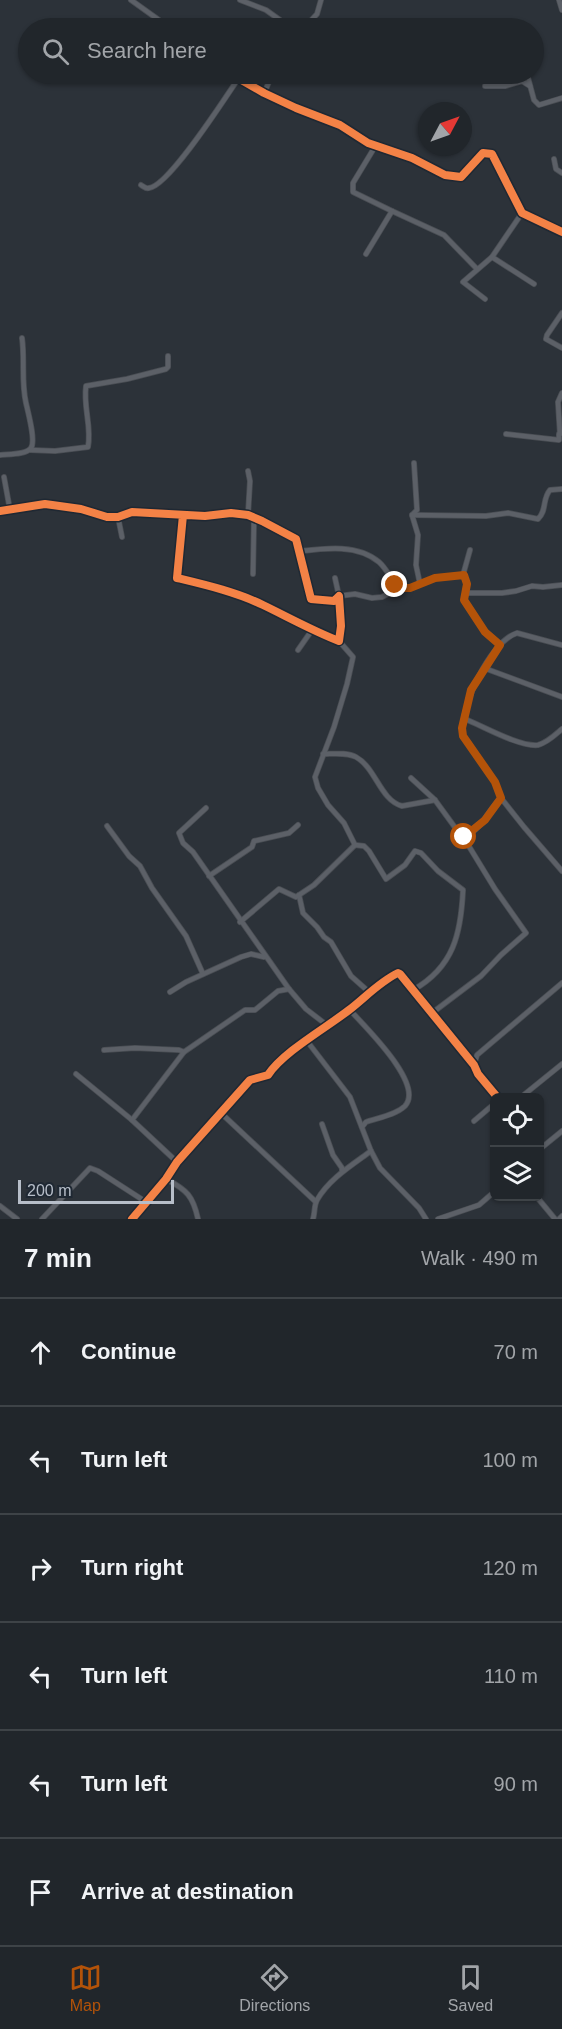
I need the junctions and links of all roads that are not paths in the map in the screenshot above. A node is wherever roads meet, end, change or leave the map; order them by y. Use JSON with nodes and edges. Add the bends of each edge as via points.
{"nodes":[{"id":1,"x":131,"y":0,"type":"edge"},
{"id":2,"x":240,"y":0,"type":"edge"},
{"id":3,"x":321,"y":0,"type":"edge"},
{"id":4,"x":559,"y":0,"type":"edge"},
{"id":5,"x":562,"y":10,"type":"edge"},
{"id":6,"x":156,"y":18,"type":"edge"},
{"id":7,"x":277,"y":18,"type":"edge"},
{"id":8,"x":313,"y":18,"type":"edge"},
{"id":9,"x":234,"y":84,"type":"edge"},
{"id":10,"x":247,"y":84,"type":"edge"},
{"id":11,"x":268,"y":84,"type":"edge"},
{"id":12,"x":512,"y":84,"type":"edge"},
{"id":13,"x":527,"y":84,"type":"edge"},
{"id":14,"x":485,"y":86,"type":"dead end"},
{"id":15,"x":530,"y":86,"type":"joint"},
{"id":16,"x":264,"y":93,"type":"junction"},
{"id":17,"x":562,"y":98,"type":"edge"},
{"id":18,"x":376,"y":145,"type":"junction"},
{"id":19,"x":554,"y":159,"type":"dead end"},
{"id":20,"x":562,"y":173,"type":"edge"},
{"id":21,"x":141,"y":185,"type":"dead end"},
{"id":22,"x":392,"y":211,"type":"junction"},
{"id":23,"x":522,"y":213,"type":"junction"},
{"id":24,"x":562,"y":232,"type":"edge"},
{"id":25,"x":366,"y":254,"type":"dead end"},
{"id":26,"x":492,"y":257,"type":"junction"},
{"id":27,"x":477,"y":269,"type":"junction"},
{"id":28,"x":534,"y":284,"type":"dead end"},
{"id":29,"x":485,"y":299,"type":"dead end"},
{"id":30,"x":562,"y":313,"type":"edge"},
{"id":31,"x":22,"y":338,"type":"dead end"},
{"id":32,"x":562,"y":348,"type":"edge"},
{"id":33,"x":168,"y":356,"type":"dead end"},
{"id":34,"x":562,"y":393,"type":"edge"},
{"id":35,"x":506,"y":434,"type":"dead end"},
{"id":36,"x":560,"y":434,"type":"edge"},
{"id":37,"x":30,"y":450,"type":"junction"},
{"id":38,"x":0,"y":455,"type":"edge"},
{"id":39,"x":414,"y":463,"type":"dead end"},
{"id":40,"x":248,"y":471,"type":"dead end"},
{"id":41,"x":4,"y":477,"type":"dead end"},
{"id":42,"x":562,"y":489,"type":"edge"},
{"id":43,"x":10,"y":510,"type":"junction"},
{"id":44,"x":0,"y":511,"type":"edge"},
{"id":45,"x":183,"y":515,"type":"junction"},
{"id":46,"x":248,"y":515,"type":"junction"},
{"id":47,"x":412,"y":515,"type":"junction"},
{"id":48,"x":118,"y":517,"type":"junction"},
{"id":49,"x":254,"y":518,"type":"junction"},
{"id":50,"x":122,"y":537,"type":"dead end"},
{"id":51,"x":470,"y":550,"type":"dead end"},
{"id":52,"x":301,"y":551,"type":"junction"},
{"id":53,"x":253,"y":574,"type":"dead end"},
{"id":54,"x":464,"y":575,"type":"junction"},
{"id":55,"x":335,"y":578,"type":"dead end"},
{"id":56,"x":420,"y":584,"type":"junction"},
{"id":57,"x":562,"y":585,"type":"edge"},
{"id":58,"x":399,"y":588,"type":"junction"},
{"id":59,"x":466,"y":593,"type":"junction"},
{"id":60,"x":339,"y":596,"type":"junction"},
{"id":61,"x":312,"y":630,"type":"junction"},
{"id":62,"x":339,"y":641,"type":"junction"},
{"id":63,"x":500,"y":645,"type":"junction"},
{"id":64,"x":562,"y":645,"type":"edge"},
{"id":65,"x":298,"y":650,"type":"dead end"},
{"id":66,"x":484,"y":668,"type":"junction"},
{"id":67,"x":562,"y":697,"type":"edge"},
{"id":68,"x":465,"y":718,"type":"junction"},
{"id":69,"x":562,"y":729,"type":"edge"},
{"id":70,"x":323,"y":754,"type":"junction"},
{"id":71,"x":411,"y":778,"type":"dead end"},
{"id":72,"x":501,"y":798,"type":"junction"},
{"id":73,"x":435,"y":800,"type":"junction"},
{"id":74,"x":206,"y":807,"type":"dead end"},
{"id":75,"x":298,"y":825,"type":"dead end"},
{"id":76,"x":107,"y":826,"type":"dead end"},
{"id":77,"x":461,"y":837,"type":"junction"},
{"id":78,"x":355,"y":845,"type":"junction"},
{"id":79,"x":562,"y":871,"type":"edge"},
{"id":80,"x":209,"y":876,"type":"junction"},
{"id":81,"x":299,"y":896,"type":"junction"},
{"id":82,"x":240,"y":922,"type":"junction"},
{"id":83,"x":266,"y":958,"type":"junction"},
{"id":84,"x":203,"y":974,"type":"junction"},
{"id":85,"x":562,"y":983,"type":"edge"},
{"id":86,"x":289,"y":989,"type":"junction"},
{"id":87,"x":413,"y":990,"type":"junction"},
{"id":88,"x":170,"y":992,"type":"dead end"},
{"id":89,"x":369,"y":992,"type":"junction"},
{"id":90,"x":350,"y":1010,"type":"junction"},
{"id":91,"x":432,"y":1014,"type":"junction"},
{"id":92,"x":328,"y":1026,"type":"junction"},
{"id":93,"x":307,"y":1041,"type":"junction"},
{"id":94,"x":104,"y":1050,"type":"dead end"},
{"id":95,"x":184,"y":1052,"type":"junction"},
{"id":96,"x":562,"y":1064,"type":"edge"},
{"id":97,"x":474,"y":1065,"type":"junction"},
{"id":98,"x":76,"y":1074,"type":"dead end"},
{"id":99,"x":494,"y":1093,"type":"edge"},
{"id":100,"x":526,"y":1093,"type":"edge"},
{"id":101,"x":490,"y":1108,"type":"edge"},
{"id":102,"x":222,"y":1114,"type":"junction"},
{"id":103,"x":132,"y":1120,"type":"junction"},
{"id":104,"x":474,"y":1121,"type":"dead end"},
{"id":105,"x":322,"y":1124,"type":"dead end"},
{"id":106,"x":362,"y":1126,"type":"junction"},
{"id":107,"x":562,"y":1131,"type":"edge"},
{"id":108,"x":542,"y":1147,"type":"edge"},
{"id":109,"x":371,"y":1151,"type":"junction"},
{"id":110,"x":177,"y":1162,"type":"junction"},
{"id":111,"x":342,"y":1171,"type":"junction"},
{"id":112,"x":166,"y":1179,"type":"junction"},
{"id":113,"x":490,"y":1196,"type":"edge"},
{"id":114,"x":540,"y":1201,"type":"edge"},
{"id":115,"x":316,"y":1202,"type":"junction"},
{"id":116,"x":146,"y":1203,"type":"junction"},
{"id":117,"x":0,"y":1206,"type":"edge"},
{"id":118,"x":314,"y":1218,"type":"edge"},
{"id":119,"x":559,"y":1218,"type":"edge"},
{"id":120,"x":16,"y":1219,"type":"edge"},
{"id":121,"x":42,"y":1219,"type":"edge"},
{"id":122,"x":132,"y":1219,"type":"edge"},
{"id":123,"x":198,"y":1219,"type":"edge"},
{"id":124,"x":322,"y":1219,"type":"edge"},
{"id":125,"x":426,"y":1219,"type":"edge"},
{"id":126,"x":438,"y":1219,"type":"edge"}],
"edges":[{"from":1,"to":6,"type":"street"},
{"from":2,"to":7,"type":"street"},
{"from":3,"to":8,"type":"street"},
{"from":4,"to":5,"type":"street"},
{"from":9,"to":21,"type":"street","via":[[163,180],[148,189]]},
{"from":10,"to":16,"type":"street"},
{"from":11,"to":16,"type":"street"},
{"from":12,"to":14,"type":"street"},
{"from":13,"to":15,"type":"street"},
{"from":15,"to":17,"type":"street","via":[[539,105]]},
{"from":16,"to":18,"type":"street"},
{"from":18,"to":22,"type":"street","via":[[352,183],[353,192]]},
{"from":18,"to":23,"type":"street","via":[[445,175],[461,177],[483,153],[492,154]]},
{"from":19,"to":20,"type":"street","via":[[556,169]]},
{"from":22,"to":25,"type":"street"},
{"from":22,"to":27,"type":"street","via":[[444,235]]},
{"from":23,"to":24,"type":"street"},
{"from":23,"to":26,"type":"street"},
{"from":26,"to":27,"type":"street"},
{"from":26,"to":28,"type":"street"},
{"from":27,"to":29,"type":"street","via":[[463,282]]},
{"from":30,"to":32,"type":"street","via":[[546,339]]},
{"from":31,"to":37,"type":"street","via":[[25,396],[33,440]]},
{"from":33,"to":37,"type":"street","via":[[166,369],[86,386],[88,447]]},
{"from":34,"to":36,"type":"street","via":[[558,402]]},
{"from":35,"to":36,"type":"street","via":[[560,440]]},
{"from":37,"to":38,"type":"street"},
{"from":39,"to":47,"type":"street","via":[[417,510]]},
{"from":40,"to":46,"type":"street"},
{"from":41,"to":43,"type":"street"},
{"from":42,"to":47,"type":"street","via":[[550,490],[545,495],[544,511],[538,519],[508,513]]},
{"from":43,"to":44,"type":"street"},
{"from":43,"to":48,"type":"street","via":[[62,505]]},
{"from":45,"to":46,"type":"street"},
{"from":45,"to":48,"type":"street","via":[[132,512]]},
{"from":45,"to":61,"type":"street","via":[[177,578],[261,604]]},
{"from":46,"to":49,"type":"street"},
{"from":47,"to":56,"type":"street","via":[[418,535],[416,565]]},
{"from":48,"to":50,"type":"street"},
{"from":49,"to":52,"type":"street","via":[[290,534]]},
{"from":49,"to":53,"type":"street"},
{"from":51,"to":54,"type":"street"},
{"from":52,"to":58,"type":"street","via":[[362,551],[378,562]]},
{"from":52,"to":60,"type":"street","via":[[311,599],[334,601]]},
{"from":54,"to":56,"type":"street"},
{"from":54,"to":59,"type":"street"},
{"from":55,"to":60,"type":"street"},
{"from":56,"to":58,"type":"street"},
{"from":57,"to":59,"type":"street"},
{"from":58,"to":60,"type":"street","via":[[382,597]]},
{"from":59,"to":63,"type":"street","via":[[464,600],[469,610]]},
{"from":60,"to":62,"type":"street"},
{"from":61,"to":62,"type":"street"},
{"from":61,"to":65,"type":"street"},
{"from":62,"to":70,"type":"street","via":[[353,657]]},
{"from":63,"to":64,"type":"street","via":[[517,633]]},
{"from":63,"to":66,"type":"street"},
{"from":66,"to":67,"type":"street"},
{"from":66,"to":68,"type":"street","via":[[471,690]]},
{"from":68,"to":69,"type":"street","via":[[536,745]]},
{"from":68,"to":72,"type":"street","via":[[463,736],[495,782]]},
{"from":70,"to":73,"type":"street","via":[[356,756],[398,805]]},
{"from":70,"to":78,"type":"street","via":[[315,777],[318,788]]},
{"from":71,"to":73,"type":"street"},
{"from":72,"to":77,"type":"street","via":[[485,820]]},
{"from":72,"to":79,"type":"street"},
{"from":73,"to":77,"type":"street"},
{"from":74,"to":80,"type":"street","via":[[179,833]]},
{"from":75,"to":80,"type":"street","via":[[289,833],[254,841],[252,847]]},
{"from":76,"to":84,"type":"street","via":[[140,866],[186,936]]},
{"from":77,"to":91,"type":"street","via":[[526,933],[482,976]]},
{"from":78,"to":81,"type":"street"},
{"from":78,"to":87,"type":"street","via":[[369,850],[386,879],[415,851],[463,890],[458,938],[453,949],[442,966]]},
{"from":80,"to":82,"type":"street"},
{"from":81,"to":82,"type":"street","via":[[292,897],[279,889]]},
{"from":81,"to":89,"type":"street","via":[[303,913]]},
{"from":82,"to":83,"type":"street"},
{"from":83,"to":84,"type":"street","via":[[251,954]]},
{"from":83,"to":86,"type":"street"},
{"from":84,"to":88,"type":"street"},
{"from":85,"to":97,"type":"street","via":[[477,1055]]},
{"from":86,"to":92,"type":"street"},
{"from":86,"to":95,"type":"street","via":[[278,991],[255,1010],[245,1010]]},
{"from":87,"to":89,"type":"street","via":[[398,973]]},
{"from":87,"to":91,"type":"street"},
{"from":89,"to":90,"type":"street"},
{"from":90,"to":92,"type":"street"},
{"from":90,"to":106,"type":"street","via":[[397,1065],[408,1088],[409,1098],[398,1111]]},
{"from":91,"to":97,"type":"street"},
{"from":92,"to":93,"type":"street"},
{"from":93,"to":102,"type":"street","via":[[268,1075],[250,1080]]},
{"from":93,"to":106,"type":"street","via":[[350,1097]]},
{"from":94,"to":95,"type":"street"},
{"from":95,"to":103,"type":"street"},
{"from":96,"to":100,"type":"street"},
{"from":97,"to":99,"type":"street"},
{"from":98,"to":103,"type":"street"},
{"from":101,"to":104,"type":"street"},
{"from":102,"to":110,"type":"street"},
{"from":102,"to":115,"type":"street"},
{"from":103,"to":110,"type":"street"},
{"from":105,"to":111,"type":"street"},
{"from":106,"to":109,"type":"street"},
{"from":107,"to":108,"type":"street"},
{"from":109,"to":111,"type":"street"},
{"from":109,"to":125,"type":"street","via":[[380,1168]]},
{"from":110,"to":112,"type":"street"},
{"from":111,"to":115,"type":"street"},
{"from":112,"to":116,"type":"street"},
{"from":112,"to":123,"type":"street","via":[[192,1197]]},
{"from":113,"to":126,"type":"street","via":[[479,1205]]},
{"from":114,"to":119,"type":"street"},
{"from":115,"to":118,"type":"street"},
{"from":116,"to":121,"type":"street","via":[[90,1168]]},
{"from":116,"to":122,"type":"street"},
{"from":117,"to":120,"type":"street"},
{"from":118,"to":124,"type":"street"}]}
